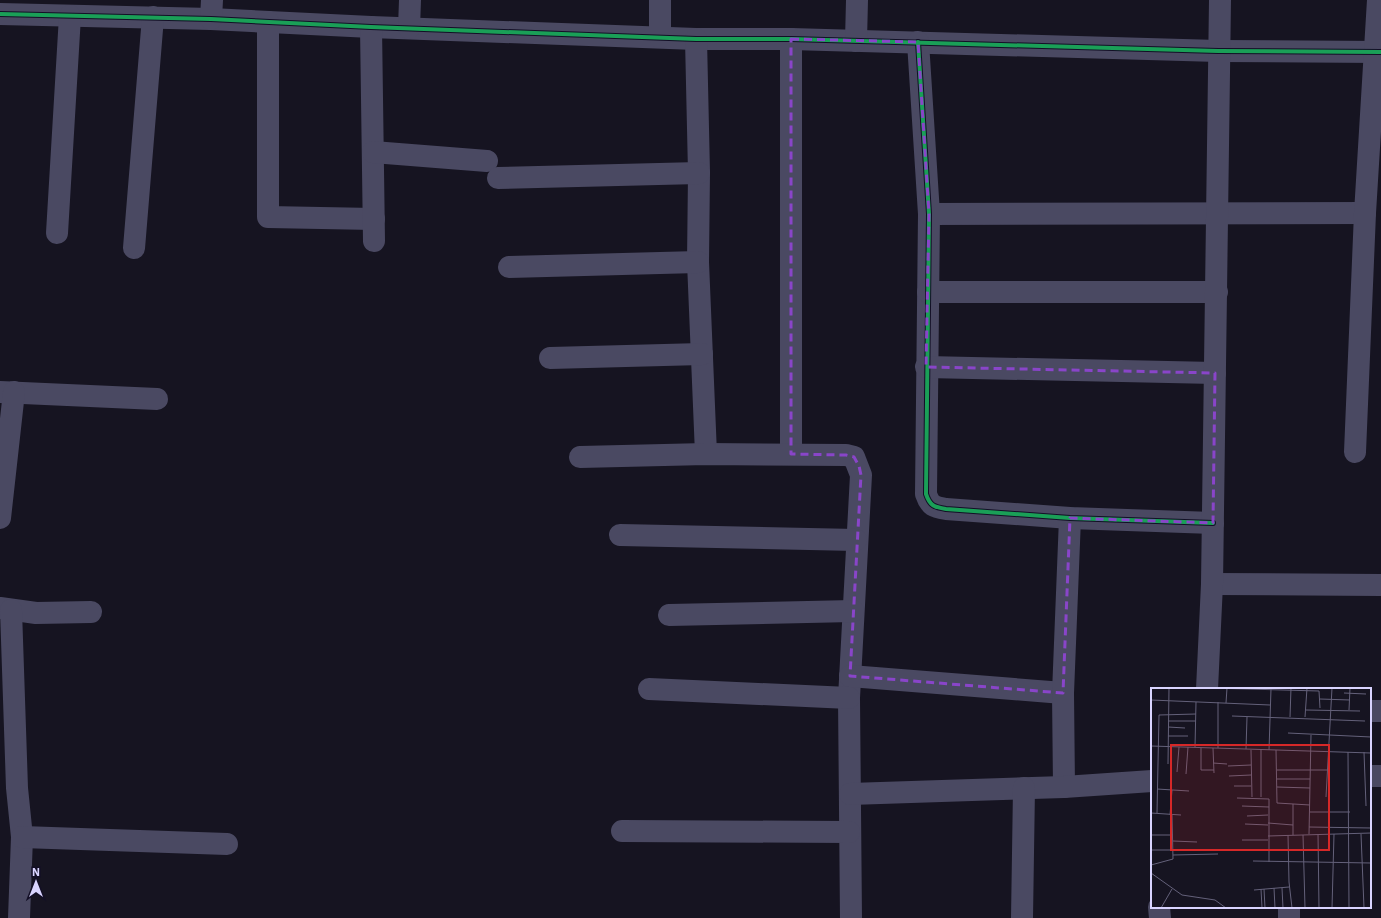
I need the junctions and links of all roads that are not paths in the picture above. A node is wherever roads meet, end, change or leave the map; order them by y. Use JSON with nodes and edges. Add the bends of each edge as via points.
{"nodes":[{"id":1,"x":410,"y":0,"type":"edge"},
{"id":2,"x":660,"y":0,"type":"edge"},
{"id":3,"x":857,"y":0,"type":"edge"},
{"id":4,"x":1220,"y":0,"type":"edge"},
{"id":5,"x":1378,"y":0,"type":"edge"},
{"id":6,"x":211,"y":9,"type":"edge"},
{"id":7,"x":0,"y":14,"type":"edge"},
{"id":8,"x":70,"y":16,"type":"junction"},
{"id":9,"x":153,"y":17,"type":"junction"},
{"id":10,"x":268,"y":22,"type":"junction"},
{"id":11,"x":371,"y":27,"type":"junction"},
{"id":12,"x":409,"y":28,"type":"junction"},
{"id":13,"x":660,"y":37,"type":"junction"},
{"id":14,"x":696,"y":39,"type":"junction"},
{"id":15,"x":791,"y":39,"type":"junction"},
{"id":16,"x":856,"y":41,"type":"junction"},
{"id":17,"x":918,"y":42,"type":"junction"},
{"id":18,"x":1218,"y":51,"type":"junction"},
{"id":19,"x":1378,"y":51,"type":"edge"},
{"id":20,"x":373,"y":152,"type":"junction"},
{"id":21,"x":699,"y":173,"type":"junction"},
{"id":22,"x":1365,"y":213,"type":"junction"},
{"id":23,"x":929,"y":214,"type":"junction"},
{"id":24,"x":1218,"y":214,"type":"junction"},
{"id":25,"x":374,"y":219,"type":"junction"},
{"id":26,"x":57,"y":233,"type":"dead end"},
{"id":27,"x":374,"y":241,"type":"dead end"},
{"id":28,"x":134,"y":248,"type":"dead end"},
{"id":29,"x":698,"y":262,"type":"junction"},
{"id":30,"x":509,"y":267,"type":"dead end"},
{"id":31,"x":928,"y":292,"type":"junction"},
{"id":32,"x":1217,"y":292,"type":"junction"},
{"id":33,"x":702,"y":354,"type":"junction"},
{"id":34,"x":550,"y":358,"type":"dead end"},
{"id":35,"x":926,"y":367,"type":"junction"},
{"id":36,"x":1215,"y":373,"type":"junction"},
{"id":37,"x":7,"y":392,"type":"edge"},
{"id":38,"x":157,"y":399,"type":"dead end"},
{"id":39,"x":1355,"y":452,"type":"dead end"},
{"id":40,"x":706,"y":454,"type":"junction"},
{"id":41,"x":791,"y":454,"type":"junction"},
{"id":42,"x":580,"y":457,"type":"dead end"},
{"id":43,"x":0,"y":518,"type":"edge"},
{"id":44,"x":1070,"y":518,"type":"junction"},
{"id":45,"x":1213,"y":523,"type":"junction"},
{"id":46,"x":620,"y":535,"type":"dead end"},
{"id":47,"x":856,"y":540,"type":"junction"},
{"id":48,"x":1212,"y":584,"type":"junction"},
{"id":49,"x":1381,"y":585,"type":"edge"},
{"id":50,"x":6,"y":609,"type":"edge"},
{"id":51,"x":853,"y":611,"type":"junction"},
{"id":52,"x":91,"y":612,"type":"dead end"},
{"id":53,"x":669,"y":615,"type":"dead end"},
{"id":54,"x":850,"y":676,"type":"junction"},
{"id":55,"x":1207,"y":688,"type":"edge"},
{"id":56,"x":649,"y":689,"type":"dead end"},
{"id":57,"x":1063,"y":693,"type":"junction"},
{"id":58,"x":849,"y":698,"type":"junction"},
{"id":59,"x":1151,"y":785,"type":"edge"},
{"id":60,"x":1064,"y":787,"type":"junction"},
{"id":61,"x":9,"y":788,"type":"edge"},
{"id":62,"x":1024,"y":788,"type":"junction"},
{"id":63,"x":850,"y":794,"type":"junction"},
{"id":64,"x":622,"y":831,"type":"dead end"},
{"id":65,"x":849,"y":832,"type":"junction"},
{"id":66,"x":22,"y":837,"type":"junction"},
{"id":67,"x":227,"y":844,"type":"dead end"},
{"id":68,"x":1159,"y":908,"type":"edge"},
{"id":69,"x":19,"y":918,"type":"edge"},
{"id":70,"x":851,"y":918,"type":"edge"},
{"id":71,"x":1022,"y":918,"type":"edge"},
{"id":72,"x":1160,"y":918,"type":"edge"}],
"edges":[{"from":1,"to":12,"type":"street"},
{"from":2,"to":13,"type":"street"},
{"from":3,"to":16,"type":"street"},
{"from":4,"to":18,"type":"street"},
{"from":5,"to":19,"type":"street"},
{"from":6,"to":9,"type":"street"},
{"from":6,"to":10,"type":"street"},
{"from":7,"to":8,"type":"street"},
{"from":8,"to":9,"type":"street"},
{"from":8,"to":26,"type":"street"},
{"from":9,"to":28,"type":"street"},
{"from":10,"to":11,"type":"street"},
{"from":10,"to":25,"type":"street","via":[[268,217]]},
{"from":11,"to":12,"type":"street"},
{"from":11,"to":20,"type":"street"},
{"from":12,"to":13,"type":"street"},
{"from":13,"to":14,"type":"street"},
{"from":14,"to":15,"type":"street"},
{"from":14,"to":21,"type":"street"},
{"from":15,"to":16,"type":"street"},
{"from":15,"to":41,"type":"street"},
{"from":16,"to":17,"type":"street"},
{"from":17,"to":18,"type":"street"},
{"from":17,"to":23,"type":"street"},
{"from":18,"to":19,"type":"street"},
{"from":18,"to":24,"type":"street"},
{"from":19,"to":22,"type":"street"},
{"from":20,"to":21,"type":"street","via":[[493,170]]},
{"from":20,"to":25,"type":"street"},
{"from":21,"to":29,"type":"street"},
{"from":22,"to":24,"type":"street"},
{"from":22,"to":39,"type":"street"},
{"from":23,"to":24,"type":"street"},
{"from":23,"to":31,"type":"street"},
{"from":24,"to":32,"type":"street"},
{"from":25,"to":27,"type":"street"},
{"from":29,"to":30,"type":"street"},
{"from":29,"to":33,"type":"street"},
{"from":31,"to":32,"type":"street"},
{"from":31,"to":35,"type":"street"},
{"from":32,"to":36,"type":"street"},
{"from":33,"to":34,"type":"street"},
{"from":33,"to":40,"type":"street"},
{"from":35,"to":36,"type":"street"},
{"from":35,"to":44,"type":"street","via":[[926,494],[930,504],[946,509]]},
{"from":36,"to":45,"type":"street"},
{"from":37,"to":38,"type":"street"},
{"from":37,"to":43,"type":"street"},
{"from":40,"to":41,"type":"street"},
{"from":40,"to":42,"type":"street"},
{"from":41,"to":47,"type":"street","via":[[854,457],[861,475]]},
{"from":44,"to":45,"type":"street"},
{"from":44,"to":57,"type":"street"},
{"from":45,"to":48,"type":"street"},
{"from":46,"to":47,"type":"street"},
{"from":47,"to":51,"type":"street"},
{"from":48,"to":49,"type":"street"},
{"from":48,"to":55,"type":"street"},
{"from":50,"to":52,"type":"street","via":[[36,613]]},
{"from":50,"to":61,"type":"street"},
{"from":51,"to":53,"type":"street"},
{"from":51,"to":54,"type":"street"},
{"from":54,"to":57,"type":"street"},
{"from":54,"to":58,"type":"street"},
{"from":56,"to":58,"type":"street"},
{"from":57,"to":60,"type":"street"},
{"from":58,"to":63,"type":"street"},
{"from":59,"to":60,"type":"street"},
{"from":60,"to":62,"type":"street"},
{"from":61,"to":66,"type":"street"},
{"from":62,"to":63,"type":"street"},
{"from":62,"to":71,"type":"street"},
{"from":63,"to":65,"type":"street"},
{"from":64,"to":65,"type":"street"},
{"from":65,"to":70,"type":"street"},
{"from":66,"to":67,"type":"street"},
{"from":66,"to":69,"type":"street"},
{"from":68,"to":72,"type":"street"}]}
